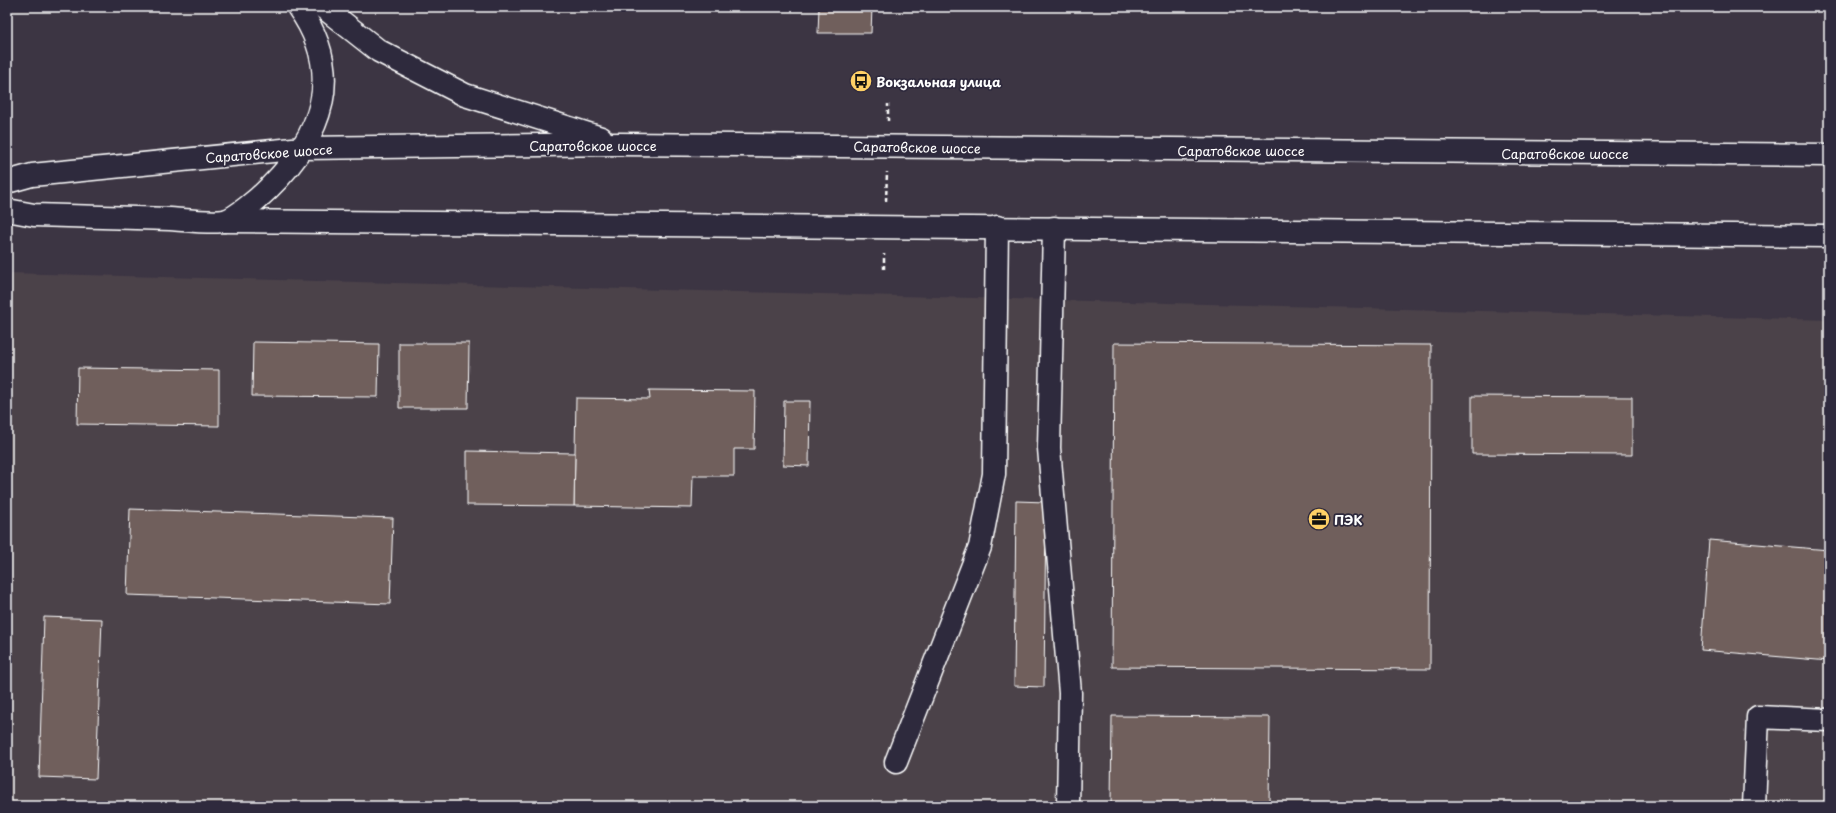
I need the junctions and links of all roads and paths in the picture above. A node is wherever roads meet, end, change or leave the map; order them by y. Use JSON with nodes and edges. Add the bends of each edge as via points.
{"nodes":[{"id":1,"x":298,"y":7,"type":"edge"},
{"id":2,"x":323,"y":7,"type":"edge"},
{"id":3,"x":888,"y":104,"type":"dead end"},
{"id":4,"x":619,"y":144,"type":"junction"},
{"id":5,"x":887,"y":147,"type":"junction"},
{"id":6,"x":302,"y":148,"type":"junction"},
{"id":7,"x":1829,"y":155,"type":"edge"},
{"id":8,"x":7,"y":182,"type":"edge"},
{"id":9,"x":7,"y":210,"type":"edge"},
{"id":10,"x":225,"y":221,"type":"junction"},
{"id":11,"x":885,"y":226,"type":"junction"},
{"id":12,"x":997,"y":227,"type":"junction"},
{"id":13,"x":1054,"y":228,"type":"junction"},
{"id":14,"x":1829,"y":236,"type":"edge"},
{"id":15,"x":884,"y":269,"type":"dead end"},
{"id":16,"x":1829,"y":720,"type":"edge"},
{"id":17,"x":896,"y":762,"type":"dead end"},
{"id":18,"x":1068,"y":806,"type":"edge"},
{"id":19,"x":1754,"y":806,"type":"edge"}],
"edges":[{"from":1,"to":6,"type":"main road","via":[[321,51],[325,81],[319,117]]},
{"from":2,"to":4,"type":"main road","via":[[379,51],[465,95]]},
{"from":3,"to":5,"type":"path"},
{"from":4,"to":5,"type":"main road","name":"Саратовское шоссе"},
{"from":4,"to":6,"type":"main road","name":"Саратовское шоссе"},
{"from":5,"to":7,"type":"main road","name":"Саратовское шоссе"},
{"from":5,"to":11,"type":"path"},
{"from":6,"to":8,"type":"main road","name":"Саратовское шоссе","via":[[32,175]]},
{"from":6,"to":10,"type":"main road","via":[[283,174],[257,200]]},
{"from":9,"to":10,"type":"main road","via":[[34,215]]},
{"from":10,"to":11,"type":"main road"},
{"from":11,"to":12,"type":"main road"},
{"from":11,"to":15,"type":"path"},
{"from":12,"to":13,"type":"main road"},
{"from":12,"to":17,"type":"main road","via":[[994,474],[980,547]]},
{"from":13,"to":14,"type":"main road"},
{"from":13,"to":18,"type":"main road","via":[[1049,448],[1070,693]]},
{"from":16,"to":19,"type":"main road","via":[[1758,717]]}]}
